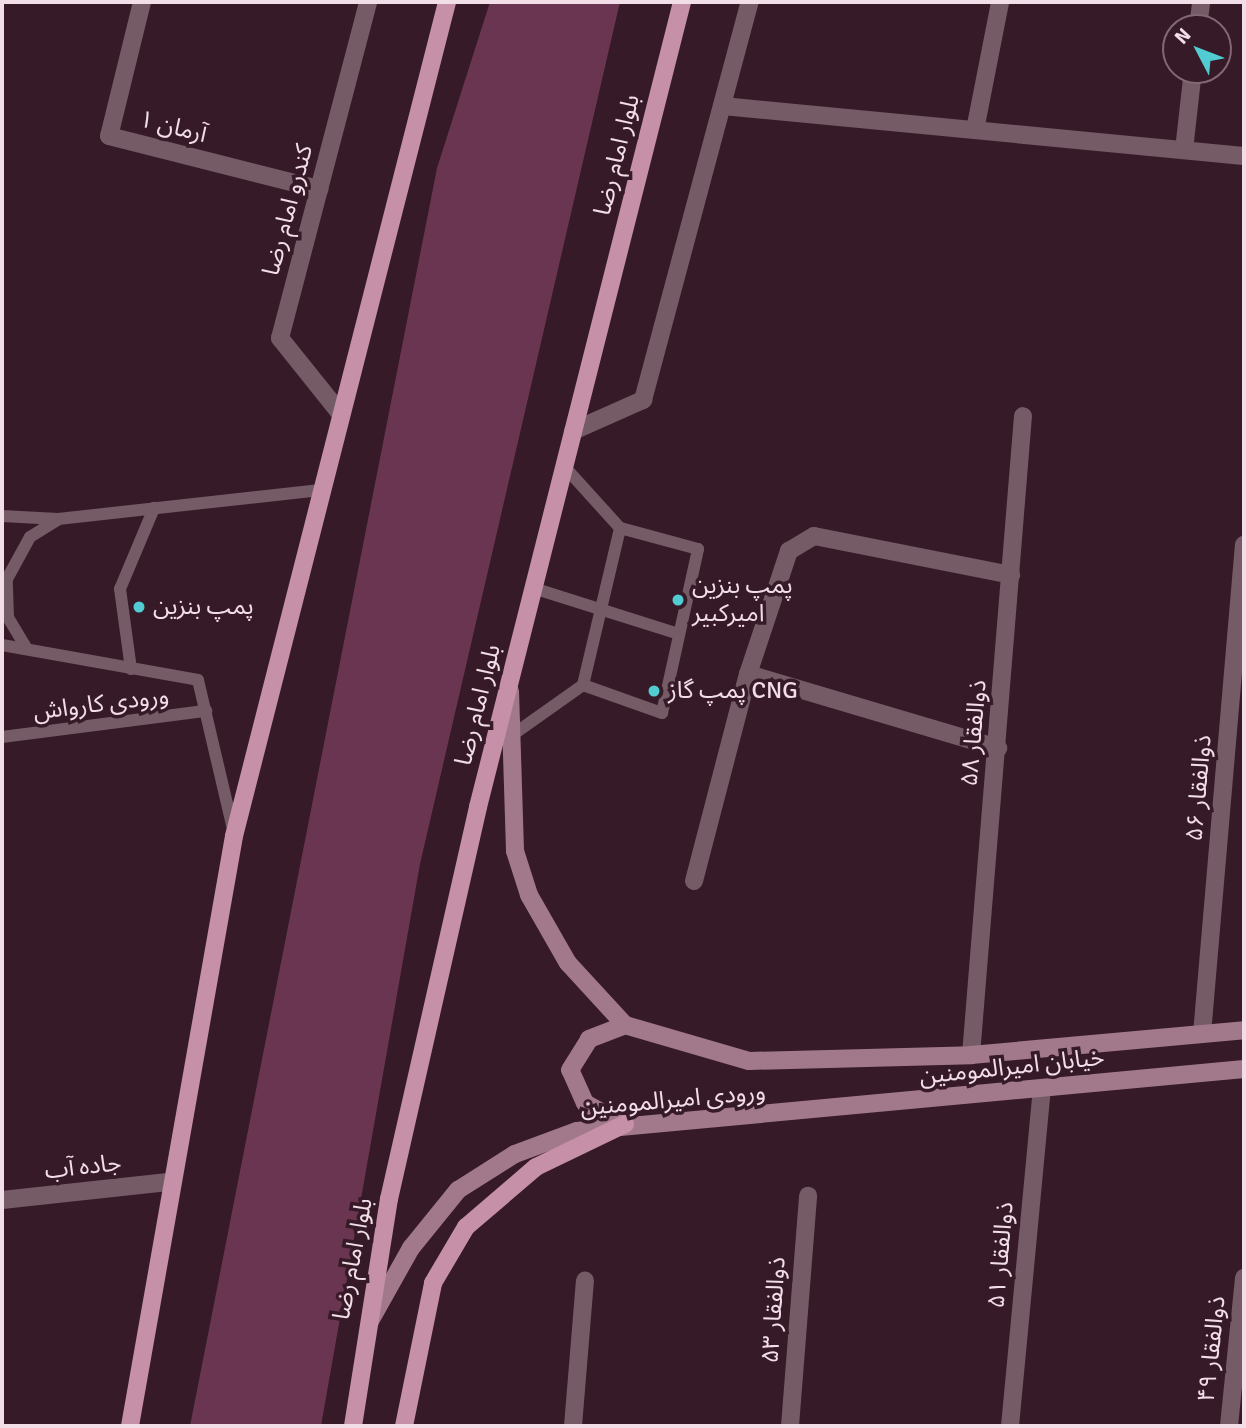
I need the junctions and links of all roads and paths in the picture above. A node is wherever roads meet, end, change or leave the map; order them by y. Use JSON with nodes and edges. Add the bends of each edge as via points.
{"nodes":[{"id":1,"x":142,"y":2,"type":"edge"},
{"id":2,"x":368,"y":2,"type":"edge"},
{"id":3,"x":447,"y":2,"type":"edge"},
{"id":4,"x":681,"y":2,"type":"edge"},
{"id":5,"x":750,"y":2,"type":"edge"},
{"id":6,"x":1000,"y":2,"type":"edge"},
{"id":7,"x":1191,"y":84,"type":"edge"},
{"id":8,"x":723,"y":106,"type":"junction"},
{"id":9,"x":975,"y":130,"type":"junction"},
{"id":10,"x":1184,"y":150,"type":"junction"},
{"id":11,"x":1244,"y":156,"type":"edge"},
{"id":12,"x":319,"y":189,"type":"junction"},
{"id":13,"x":340,"y":413,"type":"junction"},
{"id":14,"x":1023,"y":416,"type":"dead end"},
{"id":15,"x":573,"y":431,"type":"junction"},
{"id":16,"x":564,"y":466,"type":"junction"},
{"id":17,"x":320,"y":490,"type":"junction"},
{"id":18,"x":154,"y":509,"type":"junction"},
{"id":19,"x":2,"y":516,"type":"edge"},
{"id":20,"x":58,"y":519,"type":"junction"},
{"id":21,"x":620,"y":528,"type":"junction"},
{"id":22,"x":1244,"y":545,"type":"edge"},
{"id":23,"x":1011,"y":575,"type":"junction"},
{"id":24,"x":533,"y":588,"type":"junction"},
{"id":25,"x":598,"y":606,"type":"junction"},
{"id":26,"x":1242,"y":608,"type":"edge"},
{"id":27,"x":676,"y":633,"type":"junction"},
{"id":28,"x":2,"y":645,"type":"edge"},
{"id":29,"x":27,"y":649,"type":"junction"},
{"id":30,"x":131,"y":669,"type":"junction"},
{"id":31,"x":748,"y":674,"type":"junction"},
{"id":32,"x":510,"y":677,"type":"junction"},
{"id":33,"x":583,"y":685,"type":"junction"},
{"id":34,"x":206,"y":711,"type":"junction"},
{"id":35,"x":512,"y":734,"type":"junction"},
{"id":36,"x":2,"y":737,"type":"edge"},
{"id":37,"x":998,"y":748,"type":"junction"},
{"id":38,"x":489,"y":763,"type":"junction"},
{"id":39,"x":234,"y":836,"type":"junction"},
{"id":40,"x":695,"y":881,"type":"dead end"},
{"id":41,"x":625,"y":1025,"type":"junction"},
{"id":42,"x":1244,"y":1030,"type":"edge"},
{"id":43,"x":1202,"y":1034,"type":"junction"},
{"id":44,"x":971,"y":1055,"type":"junction"},
{"id":45,"x":1244,"y":1069,"type":"edge"},
{"id":46,"x":1042,"y":1089,"type":"junction"},
{"id":47,"x":785,"y":1115,"type":"joint"},
{"id":48,"x":625,"y":1124,"type":"junction"},
{"id":49,"x":169,"y":1182,"type":"junction"},
{"id":50,"x":808,"y":1196,"type":"dead end"},
{"id":51,"x":2,"y":1200,"type":"edge"},
{"id":52,"x":1244,"y":1278,"type":"edge"},
{"id":53,"x":585,"y":1280,"type":"dead end"},
{"id":54,"x":363,"y":1333,"type":"junction"},
{"id":55,"x":130,"y":1426,"type":"edge"},
{"id":56,"x":352,"y":1426,"type":"edge"},
{"id":57,"x":404,"y":1426,"type":"edge"},
{"id":58,"x":573,"y":1426,"type":"edge"},
{"id":59,"x":790,"y":1426,"type":"edge"},
{"id":60,"x":1010,"y":1426,"type":"edge"},
{"id":61,"x":1229,"y":1426,"type":"edge"}],
"edges":[{"from":1,"to":12,"type":"street","name":"آرمان ۱","via":[[109,136]]},
{"from":2,"to":12,"type":"street","name":"کندرو امام رضا"},
{"from":3,"to":13,"type":"main road"},
{"from":4,"to":15,"type":"main road","name":"بلوار امام رضا"},
{"from":5,"to":8,"type":"street"},
{"from":6,"to":9,"type":"street"},
{"from":7,"to":10,"type":"street"},
{"from":8,"to":9,"type":"street"},
{"from":8,"to":15,"type":"street","via":[[643,400]]},
{"from":9,"to":10,"type":"street"},
{"from":10,"to":11,"type":"street"},
{"from":12,"to":13,"type":"street","name":"کندرو امام رضا","via":[[280,338]]},
{"from":13,"to":17,"type":"main road"},
{"from":14,"to":23,"type":"street","name":"ذوالفقار ۵۸"},
{"from":15,"to":16,"type":"main road","name":"بلوار امام رضا"},
{"from":16,"to":21,"type":"lane"},
{"from":16,"to":24,"type":"main road","name":"بلوار امام رضا"},
{"from":17,"to":18,"type":"lane"},
{"from":17,"to":39,"type":"main road"},
{"from":18,"to":20,"type":"lane"},
{"from":18,"to":30,"type":"lane","via":[[120,589]]},
{"from":19,"to":20,"type":"lane"},
{"from":20,"to":29,"type":"lane","via":[[25,543],[7,579],[8,617]]},
{"from":21,"to":25,"type":"lane"},
{"from":21,"to":27,"type":"lane","via":[[698,549]]},
{"from":22,"to":26,"type":"street","name":"ذوالفقار ۵۶"},
{"from":23,"to":31,"type":"street","via":[[814,536],[789,551]]},
{"from":23,"to":37,"type":"street","name":"ذوالفقار ۵۸"},
{"from":24,"to":25,"type":"lane"},
{"from":24,"to":32,"type":"main road","name":"بلوار امام رضا"},
{"from":25,"to":27,"type":"lane"},
{"from":25,"to":33,"type":"lane"},
{"from":26,"to":43,"type":"street","name":"ذوالفقار ۵۶"},
{"from":27,"to":33,"type":"lane","via":[[662,713]]},
{"from":28,"to":29,"type":"lane"},
{"from":29,"to":30,"type":"lane"},
{"from":30,"to":34,"type":"lane","via":[[198,680]]},
{"from":31,"to":37,"type":"street"},
{"from":31,"to":40,"type":"street"},
{"from":32,"to":35,"type":"main road"},
{"from":32,"to":38,"type":"main road","name":"بلوار امام رضا"},
{"from":33,"to":35,"type":"lane"},
{"from":34,"to":36,"type":"lane","name":"ورودی کارواش"},
{"from":34,"to":39,"type":"lane"},
{"from":35,"to":38,"type":"lane"},
{"from":35,"to":41,"type":"main road","via":[[515,851],[529,895],[568,962]]},
{"from":37,"to":44,"type":"street","name":"ذوالفقار ۵۸"},
{"from":38,"to":54,"type":"main road","name":"بلوار امام رضا"},
{"from":39,"to":49,"type":"main road"},
{"from":41,"to":44,"type":"main road","name":"خیابان امیرالمومنین","via":[[710,1054],[794,1062]]},
{"from":41,"to":48,"type":"main road","via":[[589,1039],[570,1070],[585,1103]]},
{"from":42,"to":43,"type":"main road","name":"خیابان امیرالمومنین"},
{"from":43,"to":44,"type":"main road","name":"خیابان امیرالمومنین"},
{"from":45,"to":46,"type":"main road","name":"خیابان امیرالمومنین"},
{"from":46,"to":47,"type":"main road","name":"خیابان امیرالمومنین"},
{"from":46,"to":60,"type":"street","name":"ذوالفقار ۵۱"},
{"from":47,"to":48,"type":"main road","name":"ورودی امیرالمومنین"},
{"from":48,"to":54,"type":"main road","name":"ورودی امیرالمومنین","via":[[577,1131],[515,1154],[458,1190],[411,1248]]},
{"from":48,"to":57,"type":"main road","via":[[536,1167],[466,1227],[433,1283]]},
{"from":49,"to":51,"type":"street","name":"جاده آب"},
{"from":49,"to":55,"type":"main road"},
{"from":50,"to":59,"type":"street","name":"ذوالفقار ۵۳"},
{"from":52,"to":61,"type":"street","name":"ذوالفقار ۴۹"},
{"from":53,"to":58,"type":"street"},
{"from":54,"to":56,"type":"main road","name":"بلوار امام رضا"}]}
